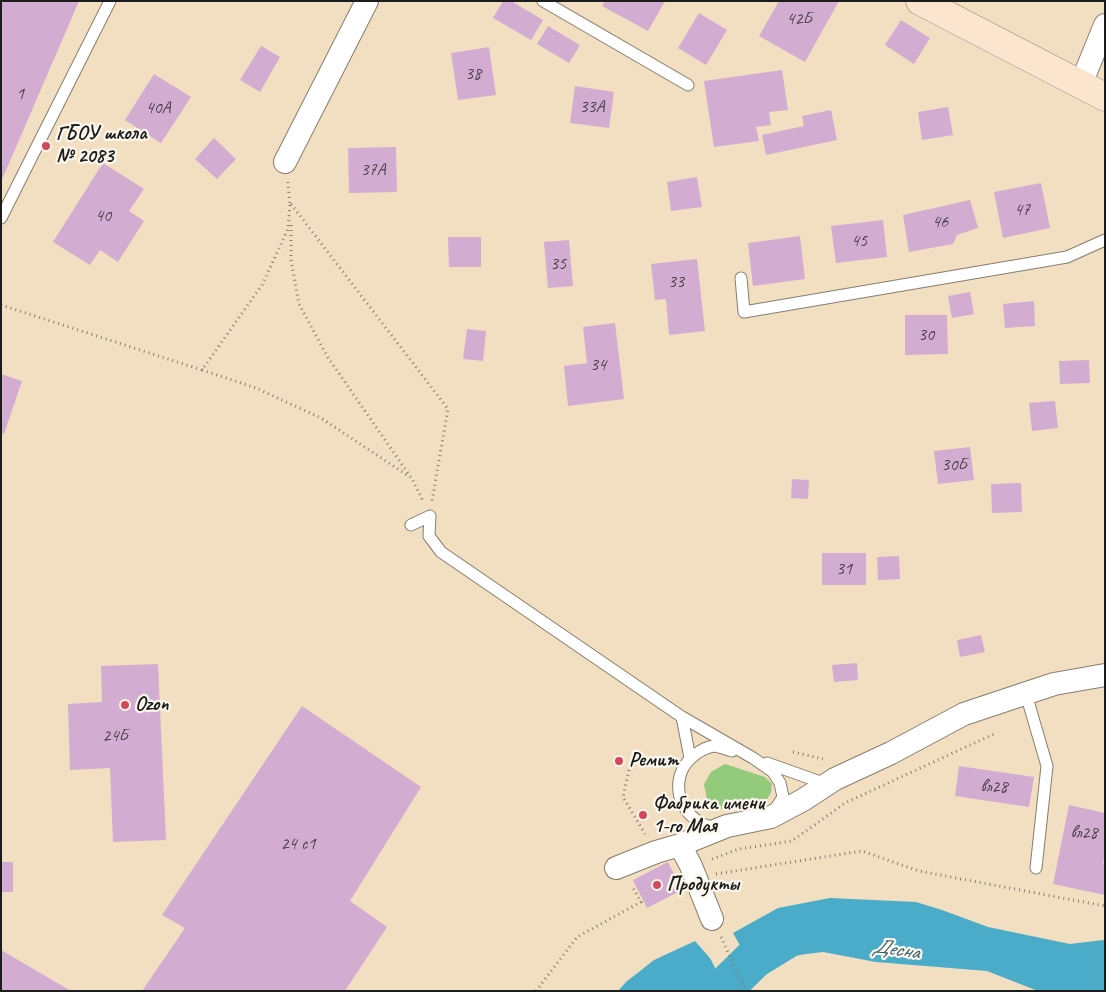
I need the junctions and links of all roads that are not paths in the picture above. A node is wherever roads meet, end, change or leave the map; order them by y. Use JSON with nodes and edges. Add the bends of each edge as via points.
{"nodes":[{"id":1,"x":110,"y":1,"type":"edge"},
{"id":2,"x":366,"y":1,"type":"edge"},
{"id":3,"x":543,"y":1,"type":"edge"},
{"id":4,"x":920,"y":1,"type":"edge"},
{"id":5,"x":1105,"y":25,"type":"edge"},
{"id":6,"x":1081,"y":84,"type":"junction"},
{"id":7,"x":688,"y":85,"type":"dead end"},
{"id":8,"x":1105,"y":97,"type":"edge"},
{"id":9,"x":285,"y":162,"type":"road end"},
{"id":10,"x":1,"y":218,"type":"edge"},
{"id":11,"x":1105,"y":240,"type":"edge"},
{"id":12,"x":740,"y":278,"type":"dead end"},
{"id":13,"x":411,"y":525,"type":"dead end"},
{"id":14,"x":1103,"y":674,"type":"edge"},
{"id":15,"x":1026,"y":694,"type":"junction"},
{"id":16,"x":682,"y":717,"type":"junction"},
{"id":17,"x":690,"y":758,"type":"junction"},
{"id":18,"x":753,"y":758,"type":"junction"},
{"id":19,"x":826,"y":784,"type":"junction"},
{"id":20,"x":771,"y":817,"type":"junction"},
{"id":21,"x":727,"y":826,"type":"junction"},
{"id":22,"x":680,"y":845,"type":"junction"},
{"id":23,"x":619,"y":867,"type":"road end"},
{"id":24,"x":1036,"y":868,"type":"dead end"},
{"id":25,"x":712,"y":919,"type":"road end"}],
"edges":[{"from":1,"to":10,"type":"lane"},
{"from":2,"to":9,"type":"street"},
{"from":3,"to":7,"type":"lane"},
{"from":4,"to":6,"type":"street"},
{"from":5,"to":6,"type":"street"},
{"from":6,"to":8,"type":"street"},
{"from":11,"to":12,"type":"lane","via":[[1067,257],[744,312]]},
{"from":13,"to":16,"type":"lane","via":[[430,516],[429,536],[440,552]]},
{"from":14,"to":15,"type":"street","via":[[1054,684]]},
{"from":15,"to":19,"type":"street","via":[[964,714]]},
{"from":15,"to":24,"type":"lane","via":[[1047,766]]},
{"from":16,"to":17,"type":"lane"},
{"from":16,"to":18,"type":"lane"},
{"from":17,"to":18,"type":"lane","via":[[715,746]]},
{"from":17,"to":21,"type":"lane","via":[[679,780],[682,805],[699,822],[712,827]]},
{"from":18,"to":19,"type":"lane"},
{"from":18,"to":20,"type":"lane","via":[[773,772],[780,783],[783,797]]},
{"from":19,"to":20,"type":"street"},
{"from":20,"to":21,"type":"street"},
{"from":21,"to":22,"type":"street"},
{"from":22,"to":23,"type":"street"},
{"from":22,"to":25,"type":"street","via":[[692,866]]}]}
